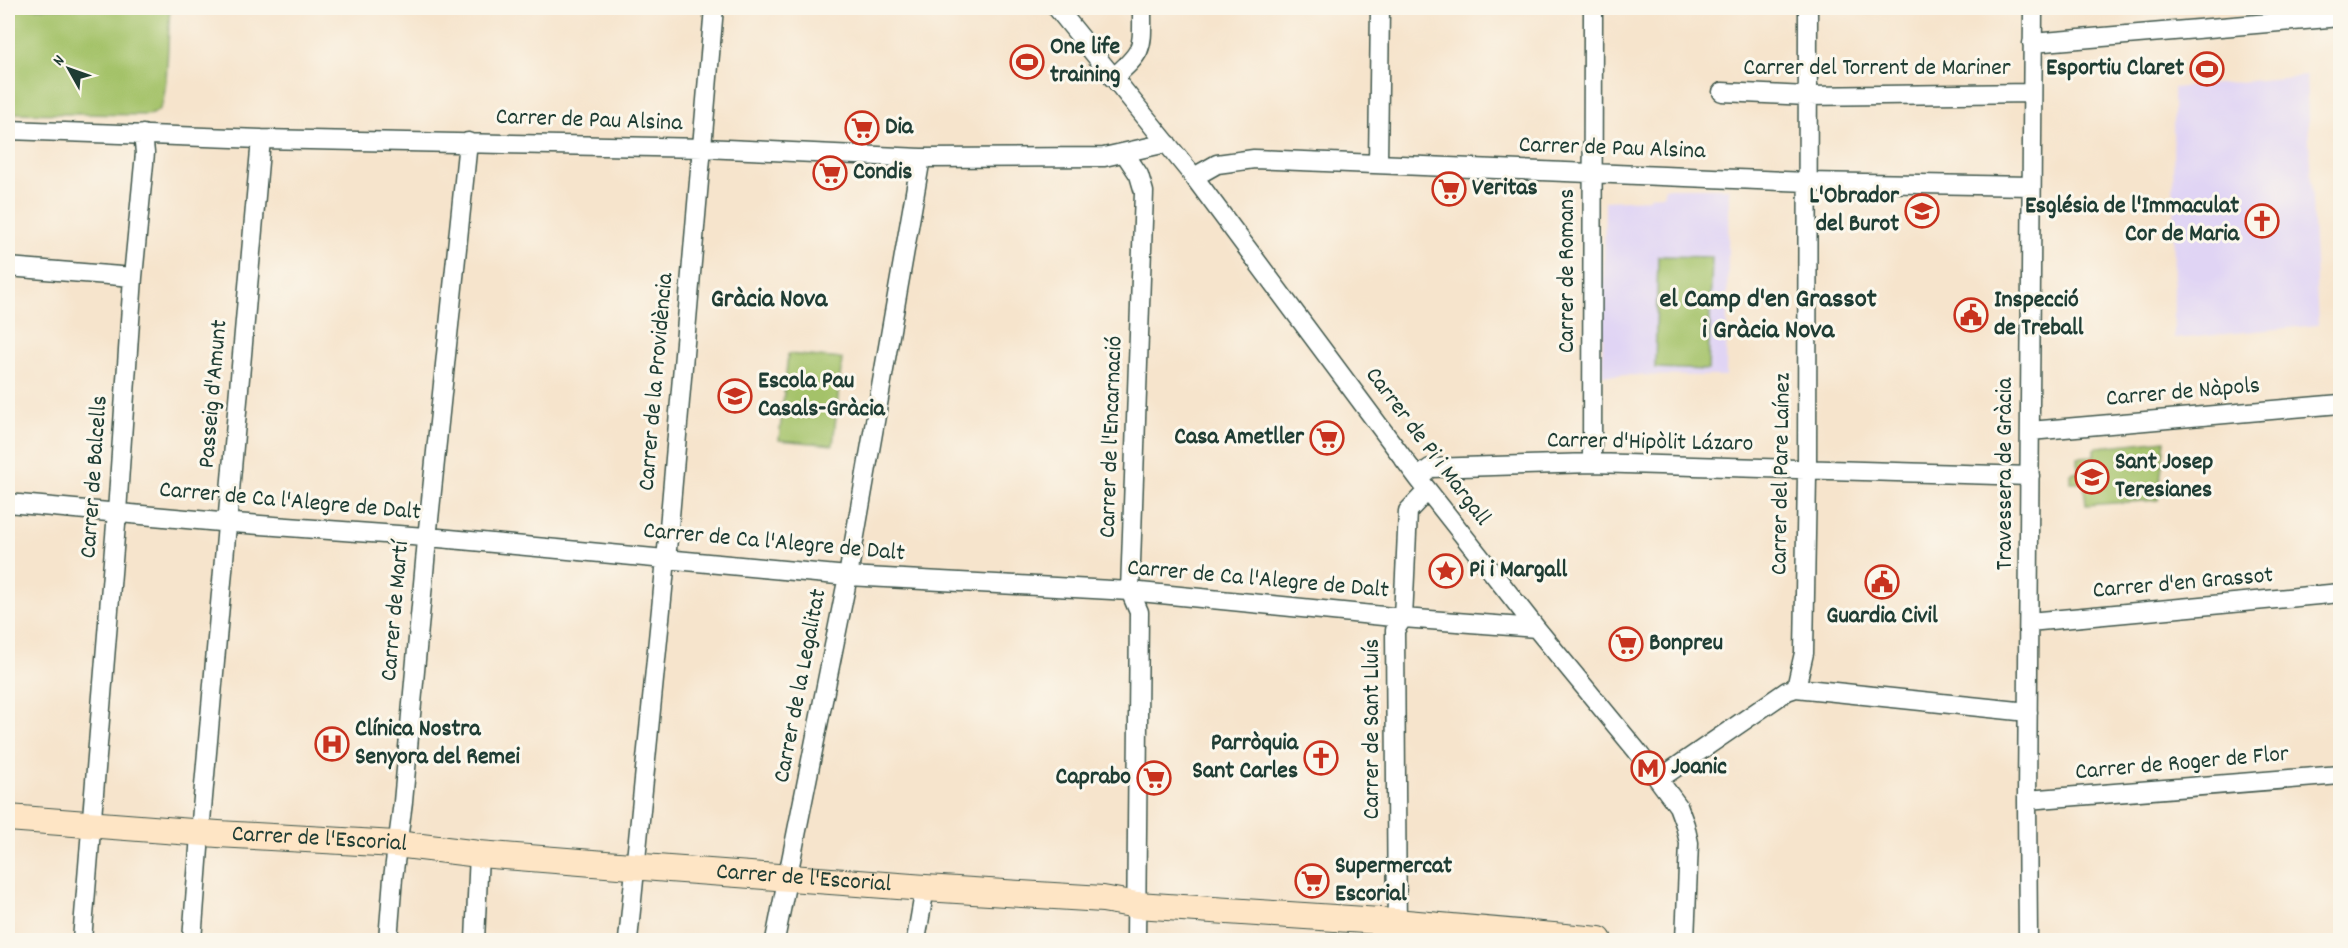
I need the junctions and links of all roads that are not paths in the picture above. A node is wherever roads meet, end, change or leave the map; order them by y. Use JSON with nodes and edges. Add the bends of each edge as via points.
{"nodes":[{"id":1,"x":714,"y":8,"type":"edge"},
{"id":2,"x":1057,"y":8,"type":"edge"},
{"id":3,"x":1142,"y":8,"type":"edge"},
{"id":4,"x":1380,"y":8,"type":"edge"},
{"id":5,"x":1593,"y":8,"type":"edge"},
{"id":6,"x":1808,"y":8,"type":"edge"},
{"id":7,"x":2033,"y":8,"type":"edge"},
{"id":8,"x":2340,"y":17,"type":"edge"},
{"id":9,"x":2032,"y":43,"type":"junction"},
{"id":10,"x":1113,"y":78,"type":"junction"},
{"id":11,"x":1722,"y":92,"type":"dead end"},
{"id":12,"x":2032,"y":93,"type":"junction"},
{"id":13,"x":1808,"y":96,"type":"junction"},
{"id":14,"x":8,"y":130,"type":"edge"},
{"id":15,"x":143,"y":134,"type":"junction"},
{"id":16,"x":261,"y":139,"type":"junction"},
{"id":17,"x":468,"y":142,"type":"junction"},
{"id":18,"x":1167,"y":143,"type":"junction"},
{"id":19,"x":704,"y":148,"type":"junction"},
{"id":20,"x":1125,"y":154,"type":"junction"},
{"id":21,"x":921,"y":158,"type":"junction"},
{"id":22,"x":1378,"y":164,"type":"junction"},
{"id":23,"x":1592,"y":173,"type":"junction"},
{"id":24,"x":1194,"y":177,"type":"junction"},
{"id":25,"x":1808,"y":182,"type":"junction"},
{"id":26,"x":2031,"y":186,"type":"junction"},
{"id":27,"x":8,"y":267,"type":"edge"},
{"id":28,"x":133,"y":277,"type":"junction"},
{"id":29,"x":2340,"y":404,"type":"edge"},
{"id":30,"x":2030,"y":431,"type":"junction"},
{"id":31,"x":1592,"y":463,"type":"junction"},
{"id":32,"x":1807,"y":470,"type":"junction"},
{"id":33,"x":2030,"y":476,"type":"junction"},
{"id":34,"x":1422,"y":484,"type":"junction"},
{"id":35,"x":8,"y":503,"type":"edge"},
{"id":36,"x":117,"y":512,"type":"junction"},
{"id":37,"x":227,"y":522,"type":"junction"},
{"id":38,"x":427,"y":538,"type":"junction"},
{"id":39,"x":666,"y":559,"type":"junction"},
{"id":40,"x":848,"y":576,"type":"junction"},
{"id":41,"x":1130,"y":591,"type":"junction"},
{"id":42,"x":2340,"y":593,"type":"edge"},
{"id":43,"x":1403,"y":612,"type":"junction"},
{"id":44,"x":2029,"y":622,"type":"junction"},
{"id":45,"x":1536,"y":628,"type":"junction"},
{"id":46,"x":1796,"y":688,"type":"junction"},
{"id":47,"x":2028,"y":712,"type":"junction"},
{"id":48,"x":2340,"y":774,"type":"edge"},
{"id":49,"x":1659,"y":779,"type":"junction"},
{"id":50,"x":2027,"y":800,"type":"junction"},
{"id":51,"x":8,"y":818,"type":"edge"},
{"id":52,"x":90,"y":824,"type":"junction"},
{"id":53,"x":201,"y":832,"type":"junction"},
{"id":54,"x":396,"y":844,"type":"junction"},
{"id":55,"x":479,"y":854,"type":"junction"},
{"id":56,"x":635,"y":866,"type":"junction"},
{"id":57,"x":787,"y":878,"type":"junction"},
{"id":58,"x":926,"y":888,"type":"junction"},
{"id":59,"x":1137,"y":905,"type":"junction"},
{"id":60,"x":1396,"y":932,"type":"edge"},
{"id":61,"x":82,"y":940,"type":"edge"},
{"id":62,"x":192,"y":940,"type":"edge"},
{"id":63,"x":388,"y":940,"type":"edge"},
{"id":64,"x":475,"y":940,"type":"edge"},
{"id":65,"x":628,"y":940,"type":"edge"},
{"id":66,"x":775,"y":940,"type":"edge"},
{"id":67,"x":916,"y":940,"type":"edge"},
{"id":68,"x":1136,"y":940,"type":"edge"},
{"id":69,"x":1599,"y":940,"type":"edge"},
{"id":70,"x":1685,"y":940,"type":"edge"},
{"id":71,"x":2028,"y":940,"type":"edge"}],
"edges":[{"from":1,"to":19,"type":"street","name":"Carrer de la Providència"},
{"from":2,"to":10,"type":"street","name":"Carrer de Pi i Margall"},
{"from":3,"to":10,"type":"street","via":[[1141,49]]},
{"from":4,"to":22,"type":"street"},
{"from":5,"to":23,"type":"street","name":"Carrer de Romans"},
{"from":6,"to":13,"type":"street","name":"Carrer del Pare Laínez"},
{"from":7,"to":9,"type":"street","name":"Travessera de Gràcia"},
{"from":8,"to":9,"type":"street"},
{"from":9,"to":12,"type":"street","name":"Travessera de Gràcia"},
{"from":10,"to":18,"type":"street","name":"Carrer de Pi i Margall"},
{"from":11,"to":13,"type":"street","name":"Carrer del Torrent de Mariner"},
{"from":12,"to":13,"type":"street","name":"Carrer del Torrent de Mariner"},
{"from":12,"to":26,"type":"street","name":"Travessera de Gràcia"},
{"from":13,"to":25,"type":"street","name":"Carrer del Pare Laínez"},
{"from":14,"to":15,"type":"street","name":"Carrer de Pau Alsina"},
{"from":15,"to":16,"type":"street","name":"Carrer de Pau Alsina"},
{"from":15,"to":28,"type":"street","name":"Carrer de Balcells","via":[[145,153]]},
{"from":16,"to":17,"type":"street","name":"Carrer de Pau Alsina"},
{"from":16,"to":37,"type":"street","name":"Passeig d'Amunt"},
{"from":17,"to":19,"type":"street","name":"Carrer de Pau Alsina"},
{"from":17,"to":38,"type":"street","name":"Carrer de Martí"},
{"from":18,"to":20,"type":"street","name":"Carrer de Pau Alsina"},
{"from":18,"to":24,"type":"street","name":"Carrer de Pi i Margall"},
{"from":19,"to":21,"type":"street","name":"Carrer de Pau Alsina"},
{"from":19,"to":39,"type":"street","name":"Carrer de la Providència"},
{"from":20,"to":21,"type":"street","name":"Carrer de Pau Alsina","via":[[1080,158]]},
{"from":20,"to":41,"type":"street","name":"Carrer de l'Encarnació","via":[[1139,175],[1144,192]]},
{"from":21,"to":40,"type":"street","name":"Carrer de la Legalitat"},
{"from":22,"to":23,"type":"street","name":"Carrer de Pau Alsina"},
{"from":22,"to":24,"type":"street","name":"Carrer de Pau Alsina","via":[[1254,159],[1217,164]]},
{"from":23,"to":25,"type":"street","name":"Carrer de Pau Alsina"},
{"from":23,"to":31,"type":"street","name":"Carrer de Romans"},
{"from":24,"to":34,"type":"street","name":"Carrer de Pi i Margall"},
{"from":25,"to":26,"type":"street","name":"Carrer de Pau Alsina"},
{"from":25,"to":32,"type":"street","name":"Carrer del Pare Laínez"},
{"from":26,"to":30,"type":"street","name":"Travessera de Gràcia"},
{"from":27,"to":28,"type":"street"},
{"from":28,"to":36,"type":"street","name":"Carrer de Balcells"},
{"from":29,"to":30,"type":"street","name":"Carrer de Nàpols"},
{"from":30,"to":33,"type":"street","name":"Travessera de Gràcia"},
{"from":31,"to":32,"type":"street","name":"Carrer d'Hipòlit Lázaro"},
{"from":31,"to":34,"type":"street","name":"Carrer d'Hipòlit Lázaro","via":[[1430,468]]},
{"from":32,"to":33,"type":"street","name":"Carrer d'Hipòlit Lázaro"},
{"from":32,"to":46,"type":"street","name":"Carrer del Pare Laínez","via":[[1804,653]]},
{"from":33,"to":44,"type":"street","name":"Travessera de Gràcia"},
{"from":34,"to":43,"type":"street","name":"Carrer de Sant Lluís","via":[[1408,512]]},
{"from":34,"to":45,"type":"street","name":"Carrer de Pi i Margall"},
{"from":35,"to":36,"type":"street","name":"Carrer de Ca l'Alegre de Dalt"},
{"from":36,"to":37,"type":"street","name":"Carrer de Ca l'Alegre de Dalt"},
{"from":36,"to":52,"type":"street","name":"Carrer de Balcells"},
{"from":37,"to":38,"type":"street","name":"Carrer de Ca l'Alegre de Dalt"},
{"from":37,"to":53,"type":"street","name":"Passeig d'Amunt"},
{"from":38,"to":39,"type":"street","name":"Carrer de Ca l'Alegre de Dalt"},
{"from":38,"to":54,"type":"street","name":"Carrer de Martí"},
{"from":39,"to":40,"type":"street","name":"Carrer de Ca l'Alegre de Dalt"},
{"from":39,"to":56,"type":"street","name":"Carrer de la Providència"},
{"from":40,"to":41,"type":"street","name":"Carrer de Ca l'Alegre de Dalt"},
{"from":40,"to":57,"type":"street","name":"Carrer de la Legalitat"},
{"from":41,"to":43,"type":"street","name":"Carrer de Ca l'Alegre de Dalt"},
{"from":41,"to":59,"type":"street","name":"Carrer de l'Encarnació","via":[[1139,612]]},
{"from":42,"to":44,"type":"street","name":"Carrer d'en Grassot"},
{"from":43,"to":45,"type":"street","name":"Carrer de Ca l'Alegre de Dalt"},
{"from":43,"to":60,"type":"street","name":"Carrer de Sant Lluís","via":[[1395,630]]},
{"from":44,"to":47,"type":"street","name":"Travessera de Gràcia"},
{"from":45,"to":49,"type":"street","name":"Carrer de Pi i Margall"},
{"from":46,"to":47,"type":"street"},
{"from":46,"to":49,"type":"street"},
{"from":47,"to":50,"type":"street","name":"Travessera de Gràcia"},
{"from":48,"to":50,"type":"street","name":"Carrer de Roger de Flor"},
{"from":49,"to":70,"type":"street","name":"Carrer de Pi i Margall","via":[[1678,806],[1689,843]]},
{"from":50,"to":71,"type":"street","name":"Travessera de Gràcia"},
{"from":51,"to":52,"type":"street","name":"Carrer de l'Escorial"},
{"from":52,"to":53,"type":"street","name":"Carrer de l'Escorial"},
{"from":52,"to":61,"type":"street","name":"Carrer de Balcells"},
{"from":53,"to":54,"type":"street","name":"Carrer de l'Escorial"},
{"from":53,"to":62,"type":"street","name":"Passeig d'Amunt"},
{"from":54,"to":55,"type":"street","name":"Carrer de l'Escorial"},
{"from":54,"to":63,"type":"street","name":"Carrer de Martí"},
{"from":55,"to":56,"type":"street","name":"Carrer de l'Escorial"},
{"from":55,"to":64,"type":"street"},
{"from":56,"to":57,"type":"street","name":"Carrer de l'Escorial"},
{"from":56,"to":65,"type":"street","name":"Carrer de la Providència"},
{"from":57,"to":58,"type":"street","name":"Carrer de l'Escorial"},
{"from":57,"to":66,"type":"street","name":"Carrer de la Legalitat"},
{"from":58,"to":59,"type":"street","name":"Carrer de l'Escorial","via":[[1102,899]]},
{"from":58,"to":67,"type":"street"},
{"from":59,"to":60,"type":"street","name":"Carrer de l'Escorial"},
{"from":59,"to":68,"type":"street","name":"Carrer de l'Encarnació"},
{"from":60,"to":69,"type":"street","name":"Carrer de l'Escorial"}]}
